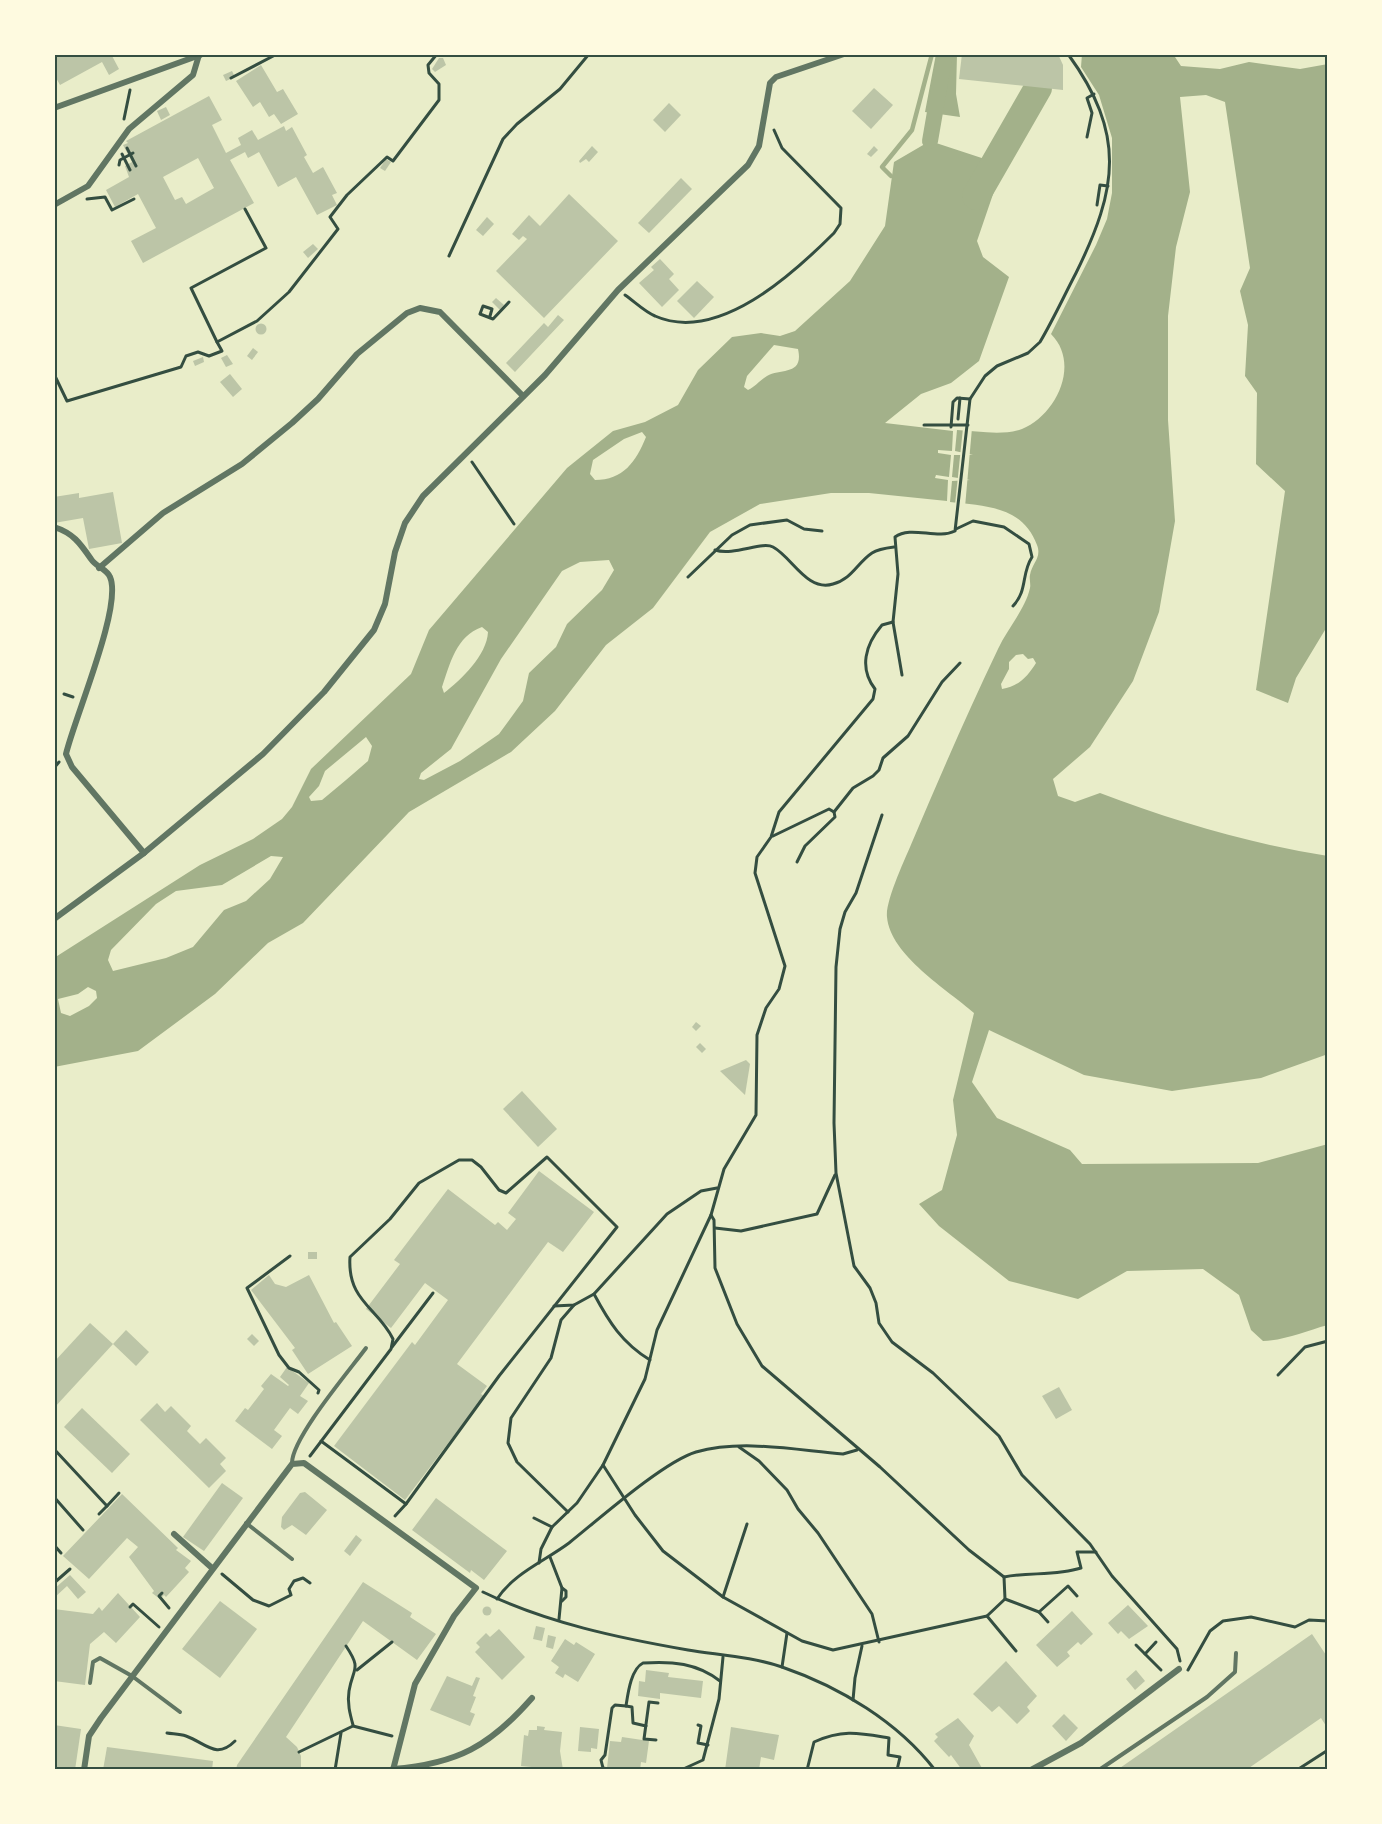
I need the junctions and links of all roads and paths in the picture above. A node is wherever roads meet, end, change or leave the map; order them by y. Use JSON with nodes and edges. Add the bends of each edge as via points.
{"nodes":[{"id":1,"x":201,"y":54,"type":"edge"},
{"id":2,"x":277,"y":54,"type":"edge"},
{"id":3,"x":437,"y":54,"type":"edge"},
{"id":4,"x":589,"y":54,"type":"edge"},
{"id":5,"x":844,"y":54,"type":"edge"},
{"id":6,"x":1068,"y":54,"type":"edge"},
{"id":7,"x":231,"y":78,"type":"dead end"},
{"id":8,"x":130,"y":82,"type":"junction"},
{"id":9,"x":1094,"y":94,"type":"junction"},
{"id":10,"x":54,"y":108,"type":"edge"},
{"id":11,"x":766,"y":114,"type":"junction"},
{"id":12,"x":122,"y":137,"type":"junction"},
{"id":13,"x":1087,"y":137,"type":"dead end"},
{"id":14,"x":126,"y":146,"type":"dead end"},
{"id":15,"x":132,"y":154,"type":"junction"},
{"id":16,"x":126,"y":157,"type":"dead end"},
{"id":17,"x":136,"y":166,"type":"dead end"},
{"id":18,"x":1108,"y":186,"type":"junction"},
{"id":19,"x":134,"y":199,"type":"dead end"},
{"id":20,"x":82,"y":200,"type":"dead end"},
{"id":21,"x":54,"y":205,"type":"edge"},
{"id":22,"x":1097,"y":205,"type":"dead end"},
{"id":23,"x":245,"y":209,"type":"dead end"},
{"id":24,"x":449,"y":256,"type":"dead end"},
{"id":25,"x":618,"y":290,"type":"junction"},
{"id":26,"x":509,"y":302,"type":"dead end"},
{"id":27,"x":490,"y":315,"type":"dead end"},
{"id":28,"x":217,"y":342,"type":"junction"},
{"id":29,"x":54,"y":374,"type":"edge"},
{"id":30,"x":523,"y":396,"type":"junction"},
{"id":31,"x":960,"y":398,"type":"junction"},
{"id":32,"x":970,"y":399,"type":"junction"},
{"id":33,"x":958,"y":419,"type":"dead end"},
{"id":34,"x":924,"y":425,"type":"dead end"},
{"id":35,"x":968,"y":426,"type":"junction"},
{"id":36,"x":951,"y":427,"type":"junction"},
{"id":37,"x":466,"y":453,"type":"junction"},
{"id":38,"x":514,"y":524,"type":"dead end"},
{"id":39,"x":54,"y":527,"type":"edge"},
{"id":40,"x":956,"y":529,"type":"junction"},
{"id":41,"x":822,"y":531,"type":"dead end"},
{"id":42,"x":894,"y":547,"type":"junction"},
{"id":43,"x":715,"y":550,"type":"junction"},
{"id":44,"x":99,"y":568,"type":"junction"},
{"id":45,"x":688,"y":577,"type":"dead end"},
{"id":46,"x":1013,"y":606,"type":"dead end"},
{"id":47,"x":893,"y":622,"type":"junction"},
{"id":48,"x":960,"y":663,"type":"dead end"},
{"id":49,"x":902,"y":675,"type":"dead end"},
{"id":50,"x":834,"y":812,"type":"junction"},
{"id":51,"x":882,"y":815,"type":"dead end"},
{"id":52,"x":771,"y":837,"type":"junction"},
{"id":53,"x":144,"y":853,"type":"junction"},
{"id":54,"x":797,"y":862,"type":"dead end"},
{"id":55,"x":54,"y":919,"type":"edge"},
{"id":56,"x":836,"y":1173,"type":"junction"},
{"id":57,"x":717,"y":1188,"type":"junction"},
{"id":58,"x":711,"y":1215,"type":"junction"},
{"id":59,"x":715,"y":1228,"type":"junction"},
{"id":60,"x":290,"y":1256,"type":"dead end"},
{"id":61,"x":433,"y":1293,"type":"dead end"},
{"id":62,"x":594,"y":1294,"type":"junction"},
{"id":63,"x":574,"y":1305,"type":"junction"},
{"id":64,"x":553,"y":1306,"type":"junction"},
{"id":65,"x":1328,"y":1341,"type":"edge"},
{"id":66,"x":366,"y":1348,"type":"dead end"},
{"id":67,"x":391,"y":1349,"type":"junction"},
{"id":68,"x":650,"y":1360,"type":"junction"},
{"id":69,"x":1278,"y":1375,"type":"dead end"},
{"id":70,"x":315,"y":1418,"type":"junction"},
{"id":71,"x":321,"y":1440,"type":"junction"},
{"id":72,"x":738,"y":1446,"type":"junction"},
{"id":73,"x":54,"y":1449,"type":"edge"},
{"id":74,"x":857,"y":1449,"type":"junction"},
{"id":75,"x":58,"y":1454,"type":"junction"},
{"id":76,"x":54,"y":1456,"type":"edge"},
{"id":77,"x":304,"y":1463,"type":"junction"},
{"id":78,"x":292,"y":1464,"type":"junction"},
{"id":79,"x":603,"y":1465,"type":"junction"},
{"id":80,"x":119,"y":1493,"type":"dead end"},
{"id":81,"x":54,"y":1497,"type":"edge"},
{"id":82,"x":625,"y":1499,"type":"junction"},
{"id":83,"x":406,"y":1504,"type":"junction"},
{"id":84,"x":106,"y":1506,"type":"junction"},
{"id":85,"x":568,"y":1512,"type":"junction"},
{"id":86,"x":99,"y":1514,"type":"dead end"},
{"id":87,"x":534,"y":1518,"type":"dead end"},
{"id":88,"x":246,"y":1523,"type":"junction"},
{"id":89,"x":387,"y":1524,"type":"junction"},
{"id":90,"x":747,"y":1524,"type":"dead end"},
{"id":91,"x":552,"y":1527,"type":"junction"},
{"id":92,"x":83,"y":1530,"type":"dead end"},
{"id":93,"x":174,"y":1534,"type":"dead end"},
{"id":94,"x":54,"y":1545,"type":"edge"},
{"id":95,"x":1096,"y":1552,"type":"junction"},
{"id":96,"x":61,"y":1553,"type":"dead end"},
{"id":97,"x":550,"y":1557,"type":"junction"},
{"id":98,"x":292,"y":1559,"type":"dead end"},
{"id":99,"x":539,"y":1563,"type":"junction"},
{"id":100,"x":213,"y":1568,"type":"junction"},
{"id":101,"x":70,"y":1569,"type":"dead end"},
{"id":102,"x":1004,"y":1577,"type":"junction"},
{"id":103,"x":54,"y":1583,"type":"edge"},
{"id":104,"x":310,"y":1583,"type":"dead end"},
{"id":105,"x":476,"y":1588,"type":"junction"},
{"id":106,"x":162,"y":1593,"type":"dead end"},
{"id":107,"x":1077,"y":1596,"type":"dead end"},
{"id":108,"x":723,"y":1597,"type":"junction"},
{"id":109,"x":497,"y":1599,"type":"junction"},
{"id":110,"x":1005,"y":1599,"type":"junction"},
{"id":111,"x":130,"y":1607,"type":"dead end"},
{"id":112,"x":169,"y":1608,"type":"dead end"},
{"id":113,"x":1039,"y":1612,"type":"junction"},
{"id":114,"x":987,"y":1616,"type":"junction"},
{"id":115,"x":558,"y":1619,"type":"junction"},
{"id":116,"x":1328,"y":1621,"type":"edge"},
{"id":117,"x":1048,"y":1622,"type":"dead end"},
{"id":118,"x":157,"y":1625,"type":"dead end"},
{"id":119,"x":787,"y":1633,"type":"junction"},
{"id":120,"x":392,"y":1642,"type":"dead end"},
{"id":121,"x":879,"y":1642,"type":"junction"},
{"id":122,"x":1156,"y":1642,"type":"dead end"},
{"id":123,"x":862,"y":1645,"type":"junction"},
{"id":124,"x":1136,"y":1645,"type":"dead end"},
{"id":125,"x":346,"y":1646,"type":"dead end"},
{"id":126,"x":1016,"y":1651,"type":"dead end"},
{"id":127,"x":1236,"y":1653,"type":"dead end"},
{"id":128,"x":1145,"y":1654,"type":"junction"},
{"id":129,"x":723,"y":1656,"type":"junction"},
{"id":130,"x":782,"y":1667,"type":"junction"},
{"id":131,"x":1179,"y":1669,"type":"junction"},
{"id":132,"x":357,"y":1670,"type":"junction"},
{"id":133,"x":1162,"y":1671,"type":"dead end"},
{"id":134,"x":132,"y":1676,"type":"junction"},
{"id":135,"x":720,"y":1681,"type":"junction"},
{"id":136,"x":90,"y":1683,"type":"dead end"},
{"id":137,"x":532,"y":1698,"type":"dead end"},
{"id":138,"x":854,"y":1700,"type":"junction"},
{"id":139,"x":658,"y":1703,"type":"dead end"},
{"id":140,"x":626,"y":1706,"type":"junction"},
{"id":141,"x":180,"y":1712,"type":"dead end"},
{"id":142,"x":698,"y":1725,"type":"dead end"},
{"id":143,"x":353,"y":1726,"type":"junction"},
{"id":144,"x":646,"y":1726,"type":"junction"},
{"id":145,"x":167,"y":1733,"type":"dead end"},
{"id":146,"x":341,"y":1733,"type":"junction"},
{"id":147,"x":401,"y":1738,"type":"junction"},
{"id":148,"x":656,"y":1740,"type":"dead end"},
{"id":149,"x":235,"y":1741,"type":"dead end"},
{"id":150,"x":708,"y":1745,"type":"junction"},
{"id":151,"x":1328,"y":1750,"type":"edge"},
{"id":152,"x":299,"y":1752,"type":"dead end"},
{"id":153,"x":393,"y":1769,"type":"edge"},
{"id":154,"x":84,"y":1770,"type":"edge"},
{"id":155,"x":335,"y":1770,"type":"edge"},
{"id":156,"x":613,"y":1770,"type":"edge"},
{"id":157,"x":681,"y":1770,"type":"edge"},
{"id":158,"x":807,"y":1770,"type":"edge"},
{"id":159,"x":897,"y":1770,"type":"edge"},
{"id":160,"x":935,"y":1770,"type":"edge"},
{"id":161,"x":1031,"y":1770,"type":"edge"},
{"id":162,"x":1100,"y":1770,"type":"edge"},
{"id":163,"x":1297,"y":1770,"type":"edge"}],
"edges":[{"from":1,"to":8,"type":"street"},
{"from":1,"to":12,"type":"street","via":[[193,75]]},
{"from":2,"to":7,"type":"path"},
{"from":3,"to":28,"type":"path","via":[[428,64],[429,73],[438,84],[439,100],[393,161],[387,157],[347,195],[330,217],[338,229],[289,292],[257,321]]},
{"from":4,"to":24,"type":"path","via":[[560,89],[503,139]]},
{"from":5,"to":11,"type":"street","via":[[776,77],[770,82]]},
{"from":6,"to":9,"type":"path"},
{"from":8,"to":10,"type":"street"},
{"from":8,"to":12,"type":"path"},
{"from":9,"to":13,"type":"path","via":[[1088,98],[1092,113]]},
{"from":9,"to":18,"type":"path","via":[[1104,118],[1110,163]]},
{"from":11,"to":25,"type":"street","via":[[759,146],[748,165]]},
{"from":11,"to":25,"type":"path","via":[[782,148],[841,208],[840,224],[834,233],[774,286],[734,312],[693,322],[675,322],[655,316]]},
{"from":12,"to":21,"type":"street","via":[[88,186]]},
{"from":14,"to":15,"type":"path"},
{"from":15,"to":16,"type":"path"},
{"from":15,"to":17,"type":"path"},
{"from":18,"to":22,"type":"path","via":[[1100,185]]},
{"from":18,"to":32,"type":"path","via":[[1097,229],[1040,342],[1028,353],[997,366]]},
{"from":19,"to":20,"type":"path","via":[[112,210],[105,197]]},
{"from":23,"to":28,"type":"path","via":[[266,248],[190,288]]},
{"from":25,"to":30,"type":"street"},
{"from":26,"to":27,"type":"path","via":[[493,318]]},
{"from":28,"to":29,"type":"path","via":[[222,351],[210,356],[198,352],[186,356],[181,367],[67,401]]},
{"from":30,"to":37,"type":"street"},
{"from":30,"to":44,"type":"street","via":[[440,312],[431,308],[407,313],[357,354],[285,430],[242,464],[164,513]]},
{"from":31,"to":32,"type":"path"},
{"from":31,"to":33,"type":"path"},
{"from":31,"to":36,"type":"path","via":[[953,402]]},
{"from":32,"to":35,"type":"path"},
{"from":34,"to":36,"type":"path"},
{"from":35,"to":36,"type":"path"},
{"from":35,"to":40,"type":"path"},
{"from":37,"to":38,"type":"path"},
{"from":37,"to":53,"type":"street","via":[[423,496],[405,523],[385,604],[360,650],[263,754]]},
{"from":39,"to":44,"type":"street","via":[[68,531],[78,540]]},
{"from":40,"to":42,"type":"path","via":[[945,536],[899,534]]},
{"from":40,"to":46,"type":"path","via":[[973,521],[1004,527],[1029,544],[1032,557],[1024,574],[1026,584]]},
{"from":41,"to":43,"type":"path","via":[[804,529],[787,520],[773,520],[750,525]]},
{"from":42,"to":43,"type":"path","via":[[870,554],[849,578],[831,585],[814,582],[773,547],[763,544],[744,551]]},
{"from":42,"to":47,"type":"path","via":[[898,574]]},
{"from":43,"to":45,"type":"path"},
{"from":44,"to":53,"type":"street","via":[[110,575],[112,585],[105,629],[66,754],[72,767]]},
{"from":47,"to":49,"type":"path"},
{"from":47,"to":52,"type":"path","via":[[882,625],[866,651],[864,666],[875,689],[873,699],[815,772],[790,796],[779,812]]},
{"from":48,"to":50,"type":"path","via":[[942,682],[908,736],[883,758],[873,776],[853,788]]},
{"from":50,"to":52,"type":"path","via":[[829,809],[815,814]]},
{"from":50,"to":54,"type":"path","via":[[831,823],[805,846]]},
{"from":51,"to":56,"type":"path","via":[[840,929],[835,1035]]},
{"from":52,"to":57,"type":"path","via":[[757,858],[755,873],[785,966],[757,1035],[756,1115],[735,1145]]},
{"from":53,"to":55,"type":"street"},
{"from":56,"to":59,"type":"path","via":[[817,1214],[741,1231]]},
{"from":56,"to":95,"type":"path","via":[[854,1266],[870,1288],[879,1323],[892,1342],[933,1373],[999,1436],[1022,1475]]},
{"from":57,"to":58,"type":"path"},
{"from":57,"to":62,"type":"path","via":[[701,1191],[667,1214]]},
{"from":58,"to":59,"type":"path"},
{"from":58,"to":68,"type":"path","via":[[667,1305]]},
{"from":59,"to":74,"type":"path","via":[[716,1268],[737,1324],[762,1366]]},
{"from":60,"to":70,"type":"path","via":[[247,1288],[279,1355],[289,1368],[319,1390],[313,1409]]},
{"from":61,"to":67,"type":"path"},
{"from":62,"to":63,"type":"path"},
{"from":62,"to":68,"type":"path","via":[[614,1331]]},
{"from":63,"to":64,"type":"path"},
{"from":63,"to":85,"type":"path","via":[[561,1320],[551,1358],[511,1419],[508,1443],[517,1462]]},
{"from":64,"to":67,"type":"path","via":[[616,1227],[547,1157],[506,1193],[472,1160],[459,1160],[419,1183],[390,1219],[350,1257],[349,1269],[362,1304],[388,1329],[393,1339]]},
{"from":64,"to":83,"type":"path"},
{"from":65,"to":69,"type":"path","via":[[1305,1347]]},
{"from":66,"to":70,"type":"lane"},
{"from":67,"to":71,"type":"path"},
{"from":68,"to":79,"type":"path","via":[[645,1379]]},
{"from":70,"to":78,"type":"lane","via":[[292,1454]]},
{"from":71,"to":77,"type":"path"},
{"from":71,"to":83,"type":"path"},
{"from":72,"to":74,"type":"path","via":[[843,1454]]},
{"from":72,"to":82,"type":"path","via":[[693,1453]]},
{"from":72,"to":121,"type":"path","via":[[787,1490],[831,1551],[872,1614]]},
{"from":73,"to":75,"type":"path"},
{"from":74,"to":102,"type":"path"},
{"from":75,"to":76,"type":"path"},
{"from":75,"to":84,"type":"path"},
{"from":77,"to":78,"type":"street"},
{"from":77,"to":89,"type":"street"},
{"from":78,"to":88,"type":"street"},
{"from":79,"to":82,"type":"path"},
{"from":79,"to":85,"type":"path"},
{"from":80,"to":84,"type":"path"},
{"from":81,"to":92,"type":"path"},
{"from":82,"to":97,"type":"path"},
{"from":82,"to":108,"type":"path","via":[[663,1551]]},
{"from":83,"to":89,"type":"path"},
{"from":84,"to":86,"type":"path"},
{"from":85,"to":91,"type":"path"},
{"from":87,"to":91,"type":"path"},
{"from":88,"to":98,"type":"lane"},
{"from":88,"to":100,"type":"street"},
{"from":89,"to":105,"type":"street"},
{"from":90,"to":108,"type":"path"},
{"from":91,"to":99,"type":"path"},
{"from":93,"to":100,"type":"street"},
{"from":94,"to":96,"type":"path"},
{"from":95,"to":102,"type":"path","via":[[1077,1552],[1081,1568]]},
{"from":95,"to":131,"type":"path","via":[[1112,1576],[1177,1649]]},
{"from":97,"to":99,"type":"path"},
{"from":97,"to":115,"type":"path","via":[[562,1588]]},
{"from":99,"to":109,"type":"path","via":[[508,1583]]},
{"from":100,"to":104,"type":"path","via":[[264,1605],[272,1606],[288,1598],[296,1580],[303,1578]]},
{"from":100,"to":134,"type":"street"},
{"from":101,"to":103,"type":"path"},
{"from":102,"to":110,"type":"path"},
{"from":105,"to":109,"type":"path"},
{"from":105,"to":147,"type":"street","via":[[454,1616],[415,1684]]},
{"from":106,"to":112,"type":"path","via":[[159,1596]]},
{"from":107,"to":113,"type":"path","via":[[1068,1586]]},
{"from":108,"to":119,"type":"path"},
{"from":109,"to":115,"type":"path"},
{"from":110,"to":113,"type":"path"},
{"from":110,"to":114,"type":"path"},
{"from":111,"to":118,"type":"path","via":[[133,1604]]},
{"from":113,"to":117,"type":"path"},
{"from":114,"to":121,"type":"path"},
{"from":114,"to":126,"type":"path"},
{"from":115,"to":129,"type":"path","via":[[619,1638]]},
{"from":116,"to":131,"type":"path","via":[[1309,1620],[1295,1627],[1251,1617],[1223,1621],[1210,1631],[1191,1669]]},
{"from":119,"to":123,"type":"path","via":[[833,1650]]},
{"from":119,"to":130,"type":"path"},
{"from":120,"to":132,"type":"path"},
{"from":121,"to":123,"type":"path"},
{"from":122,"to":128,"type":"path"},
{"from":123,"to":138,"type":"path"},
{"from":124,"to":128,"type":"path"},
{"from":125,"to":132,"type":"path"},
{"from":127,"to":162,"type":"lane","via":[[1235,1672],[1207,1697]]},
{"from":128,"to":133,"type":"path"},
{"from":129,"to":130,"type":"path"},
{"from":129,"to":135,"type":"path"},
{"from":130,"to":138,"type":"path"},
{"from":131,"to":161,"type":"street","via":[[1081,1743]]},
{"from":132,"to":143,"type":"path","via":[[349,1690],[348,1710]]},
{"from":134,"to":136,"type":"lane","via":[[98,1658],[93,1662]]},
{"from":134,"to":141,"type":"lane"},
{"from":134,"to":154,"type":"street","via":[[89,1736]]},
{"from":135,"to":140,"type":"path","via":[[704,1670],[680,1663],[643,1663],[638,1665],[628,1689]]},
{"from":135,"to":150,"type":"path"},
{"from":137,"to":153,"type":"street","via":[[507,1727],[485,1743],[447,1761]]},
{"from":138,"to":160,"type":"path","via":[[893,1726]]},
{"from":139,"to":144,"type":"path","via":[[649,1702]]},
{"from":140,"to":144,"type":"path","via":[[632,1707],[633,1723]]},
{"from":140,"to":156,"type":"path","via":[[612,1708],[601,1760],[603,1768]]},
{"from":142,"to":150,"type":"path","via":[[698,1743]]},
{"from":143,"to":146,"type":"path"},
{"from":143,"to":147,"type":"path"},
{"from":144,"to":148,"type":"path","via":[[644,1738]]},
{"from":145,"to":149,"type":"path","via":[[219,1750]]},
{"from":146,"to":152,"type":"path"},
{"from":146,"to":155,"type":"path"},
{"from":147,"to":153,"type":"street"},
{"from":150,"to":157,"type":"path","via":[[700,1762]]},
{"from":151,"to":163,"type":"path"},
{"from":158,"to":159,"type":"path","via":[[814,1742],[832,1733],[851,1732],[889,1738],[888,1755],[900,1757]]}]}
